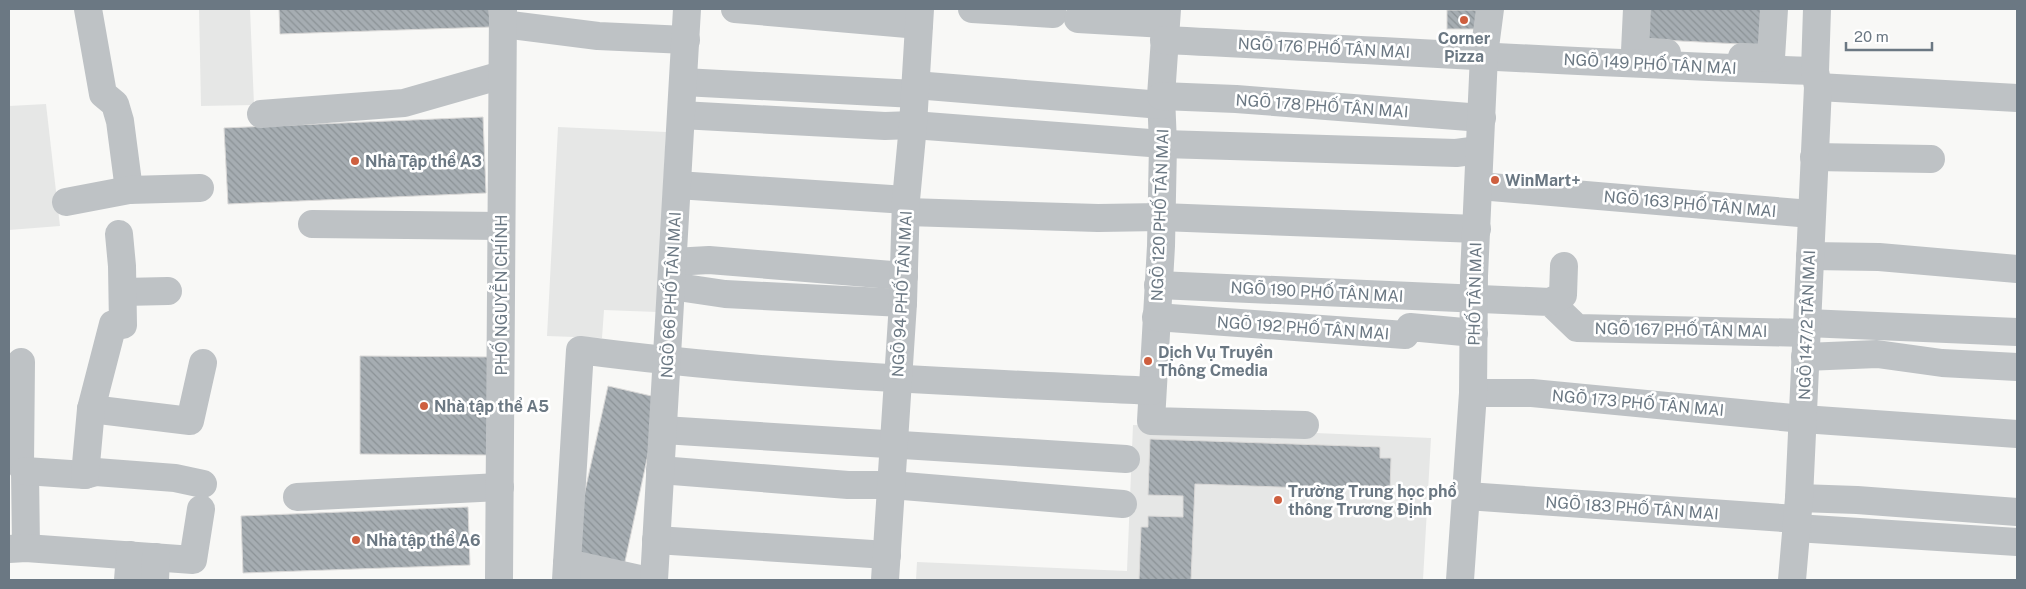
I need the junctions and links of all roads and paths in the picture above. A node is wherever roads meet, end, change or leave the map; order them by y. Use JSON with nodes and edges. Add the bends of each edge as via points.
{"nodes":[{"id":1,"x":88,"y":9,"type":"edge"},
{"id":2,"x":687,"y":9,"type":"edge"},
{"id":3,"x":735,"y":9,"type":"edge"},
{"id":4,"x":972,"y":9,"type":"edge"},
{"id":5,"x":1490,"y":9,"type":"edge"},
{"id":6,"x":1637,"y":9,"type":"edge"},
{"id":7,"x":1774,"y":9,"type":"edge"},
{"id":8,"x":1816,"y":9,"type":"edge"},
{"id":9,"x":503,"y":16,"type":"edge"},
{"id":10,"x":919,"y":17,"type":"edge"},
{"id":11,"x":1165,"y":24,"type":"edge"},
{"id":12,"x":686,"y":40,"type":"junction"},
{"id":13,"x":1484,"y":55,"type":"junction"},
{"id":14,"x":502,"y":75,"type":"junction"},
{"id":15,"x":1817,"y":79,"type":"junction"},
{"id":16,"x":683,"y":82,"type":"junction"},
{"id":17,"x":915,"y":90,"type":"junction"},
{"id":18,"x":2017,"y":98,"type":"edge"},
{"id":19,"x":1162,"y":100,"type":"junction"},
{"id":20,"x":261,"y":114,"type":"dead end"},
{"id":21,"x":681,"y":114,"type":"junction"},
{"id":22,"x":1482,"y":118,"type":"junction"},
{"id":23,"x":913,"y":125,"type":"junction"},
{"id":24,"x":1163,"y":144,"type":"junction"},
{"id":25,"x":1479,"y":150,"type":"junction"},
{"id":26,"x":1814,"y":157,"type":"junction"},
{"id":27,"x":1931,"y":158,"type":"dead end"},
{"id":28,"x":677,"y":185,"type":"junction"},
{"id":29,"x":1479,"y":186,"type":"junction"},
{"id":30,"x":200,"y":188,"type":"dead end"},
{"id":31,"x":129,"y":190,"type":"junction"},
{"id":32,"x":66,"y":202,"type":"dead end"},
{"id":33,"x":907,"y":206,"type":"junction"},
{"id":34,"x":1811,"y":214,"type":"junction"},
{"id":35,"x":1161,"y":217,"type":"junction"},
{"id":36,"x":312,"y":224,"type":"dead end"},
{"id":37,"x":502,"y":226,"type":"junction"},
{"id":38,"x":1477,"y":229,"type":"junction"},
{"id":39,"x":119,"y":234,"type":"dead end"},
{"id":40,"x":1810,"y":256,"type":"junction"},
{"id":41,"x":1564,"y":266,"type":"dead end"},
{"id":42,"x":2017,"y":268,"type":"edge"},
{"id":43,"x":672,"y":274,"type":"junction"},
{"id":44,"x":904,"y":276,"type":"junction"},
{"id":45,"x":1158,"y":285,"type":"junction"},
{"id":46,"x":168,"y":291,"type":"dead end"},
{"id":47,"x":122,"y":292,"type":"junction"},
{"id":48,"x":1475,"y":299,"type":"junction"},
{"id":49,"x":1550,"y":302,"type":"junction"},
{"id":50,"x":903,"y":303,"type":"junction"},
{"id":51,"x":1156,"y":317,"type":"junction"},
{"id":52,"x":2017,"y":332,"type":"edge"},
{"id":53,"x":1474,"y":333,"type":"junction"},
{"id":54,"x":1806,"y":338,"type":"junction"},
{"id":55,"x":21,"y":362,"type":"dead end"},
{"id":56,"x":667,"y":362,"type":"junction"},
{"id":57,"x":203,"y":363,"type":"dead end"},
{"id":58,"x":2017,"y":367,"type":"edge"},
{"id":59,"x":898,"y":379,"type":"junction"},
{"id":60,"x":1152,"y":391,"type":"junction"},
{"id":61,"x":1472,"y":393,"type":"junction"},
{"id":62,"x":91,"y":409,"type":"junction"},
{"id":63,"x":1802,"y":419,"type":"junction"},
{"id":64,"x":1305,"y":425,"type":"dead end"},
{"id":65,"x":663,"y":430,"type":"junction"},
{"id":66,"x":2017,"y":434,"type":"edge"},
{"id":67,"x":894,"y":443,"type":"junction"},
{"id":68,"x":1126,"y":459,"type":"dead end"},
{"id":69,"x":660,"y":470,"type":"junction"},
{"id":70,"x":25,"y":471,"type":"junction"},
{"id":71,"x":85,"y":476,"type":"junction"},
{"id":72,"x":891,"y":485,"type":"junction"},
{"id":73,"x":500,"y":487,"type":"junction"},
{"id":74,"x":1467,"y":496,"type":"junction"},
{"id":75,"x":297,"y":497,"type":"dead end"},
{"id":76,"x":1123,"y":504,"type":"dead end"},
{"id":77,"x":2017,"y":512,"type":"edge"},
{"id":78,"x":1798,"y":515,"type":"junction"},
{"id":79,"x":656,"y":540,"type":"junction"},
{"id":80,"x":2017,"y":542,"type":"edge"},
{"id":81,"x":17,"y":548,"type":"edge"},
{"id":82,"x":142,"y":568,"type":"edge"},
{"id":83,"x":886,"y":568,"type":"edge"},
{"id":84,"x":566,"y":572,"type":"edge"},
{"id":85,"x":499,"y":580,"type":"edge"},
{"id":86,"x":644,"y":580,"type":"edge"},
{"id":87,"x":654,"y":580,"type":"edge"},
{"id":88,"x":1460,"y":580,"type":"edge"},
{"id":89,"x":1792,"y":580,"type":"edge"}],
"edges":[{"from":1,"to":31,"type":"street","via":[[103,94],[115,104],[120,121]]},
{"from":2,"to":12,"type":"street","name":"NGÕ 66 PHỐ TÂN MAI"},
{"from":3,"to":10,"type":"street"},
{"from":4,"to":11,"type":"street","name":"NGÕ 176 PHỐ TÂN MAI"},
{"from":5,"to":13,"type":"street","name":"PHỐ TÂN MAI"},
{"from":6,"to":7,"type":"street","via":[[1635,52],[1771,58]]},
{"from":8,"to":15,"type":"street","name":"NGÕ 147/2 TÂN MAI"},
{"from":9,"to":12,"type":"street","via":[[598,36]]},
{"from":9,"to":14,"type":"street","name":"PHỐ NGUYỄN CHÍNH"},
{"from":10,"to":17,"type":"street","name":"NGÕ 94 PHỐ TÂN MAI"},
{"from":11,"to":13,"type":"street","name":"NGÕ 176 PHỐ TÂN MAI"},
{"from":11,"to":19,"type":"street","name":"NGÕ 120 PHỐ TÂN MAI"},
{"from":12,"to":16,"type":"street","name":"NGÕ 66 PHỐ TÂN MAI"},
{"from":13,"to":15,"type":"street","name":"NGÕ 149 PHỐ TÂN MAI"},
{"from":13,"to":22,"type":"street","name":"PHỐ TÂN MAI"},
{"from":14,"to":20,"type":"street","via":[[404,103]]},
{"from":14,"to":37,"type":"street","name":"PHỐ NGUYỄN CHÍNH"},
{"from":15,"to":18,"type":"street","name":"NGÕ 149 PHỐ TÂN MAI"},
{"from":15,"to":26,"type":"street","name":"NGÕ 147/2 TÂN MAI"},
{"from":16,"to":17,"type":"street","name":"NGÕ 178 PHỐ TÂN MAI"},
{"from":16,"to":21,"type":"street","name":"NGÕ 66 PHỐ TÂN MAI"},
{"from":17,"to":19,"type":"street","name":"NGÕ 178 PHỐ TÂN MAI"},
{"from":17,"to":23,"type":"street","name":"NGÕ 94 PHỐ TÂN MAI"},
{"from":19,"to":22,"type":"street","name":"NGÕ 178 PHỐ TÂN MAI","via":[[1236,99]]},
{"from":19,"to":24,"type":"street","name":"NGÕ 120 PHỐ TÂN MAI"},
{"from":21,"to":23,"type":"street"},
{"from":21,"to":28,"type":"street","name":"NGÕ 66 PHỐ TÂN MAI"},
{"from":22,"to":25,"type":"street","name":"PHỐ TÂN MAI"},
{"from":23,"to":24,"type":"street"},
{"from":23,"to":33,"type":"street","name":"NGÕ 94 PHỐ TÂN MAI"},
{"from":24,"to":25,"type":"street","via":[[1456,153]]},
{"from":24,"to":35,"type":"street","name":"NGÕ 120 PHỐ TÂN MAI"},
{"from":25,"to":29,"type":"street","name":"PHỐ TÂN MAI"},
{"from":26,"to":27,"type":"street"},
{"from":26,"to":34,"type":"street","name":"NGÕ 147/2 TÂN MAI"},
{"from":28,"to":33,"type":"street"},
{"from":28,"to":43,"type":"street","name":"NGÕ 66 PHỐ TÂN MAI"},
{"from":29,"to":34,"type":"street","name":"NGÕ 163 PHỐ TÂN MAI"},
{"from":29,"to":38,"type":"street","name":"PHỐ TÂN MAI"},
{"from":30,"to":31,"type":"street"},
{"from":31,"to":32,"type":"street"},
{"from":33,"to":35,"type":"street","via":[[1098,218]]},
{"from":33,"to":44,"type":"street","name":"NGÕ 94 PHỐ TÂN MAI"},
{"from":34,"to":40,"type":"street","name":"NGÕ 147/2 TÂN MAI"},
{"from":35,"to":38,"type":"street"},
{"from":35,"to":45,"type":"street","name":"NGÕ 120 PHỐ TÂN MAI"},
{"from":36,"to":37,"type":"street"},
{"from":37,"to":73,"type":"street","name":"PHỐ NGUYỄN CHÍNH"},
{"from":38,"to":48,"type":"street","name":"PHỐ TÂN MAI"},
{"from":39,"to":47,"type":"street"},
{"from":40,"to":42,"type":"street","via":[[1879,256]]},
{"from":40,"to":54,"type":"street","name":"NGÕ 147/2 TÂN MAI"},
{"from":41,"to":49,"type":"street","via":[[1563,295]]},
{"from":43,"to":44,"type":"street","via":[[709,260]]},
{"from":43,"to":50,"type":"street","via":[[725,294]]},
{"from":43,"to":56,"type":"street","name":"NGÕ 66 PHỐ TÂN MAI"},
{"from":44,"to":50,"type":"street","name":"NGÕ 94 PHỐ TÂN MAI"},
{"from":45,"to":48,"type":"street","name":"NGÕ 190 PHỐ TÂN MAI"},
{"from":45,"to":51,"type":"street","name":"NGÕ 120 PHỐ TÂN MAI"},
{"from":46,"to":47,"type":"street"},
{"from":47,"to":62,"type":"street","via":[[123,325],[113,324]]},
{"from":48,"to":49,"type":"street"},
{"from":48,"to":53,"type":"street","name":"PHỐ TÂN MAI"},
{"from":49,"to":54,"type":"street","name":"NGÕ 167 PHỐ TÂN MAI","via":[[1577,328]]},
{"from":50,"to":59,"type":"street","name":"NGÕ 94 PHỐ TÂN MAI"},
{"from":51,"to":53,"type":"street","name":"NGÕ 192 PHỐ TÂN MAI","via":[[1405,335],[1410,327]]},
{"from":51,"to":60,"type":"street","name":"NGÕ 120 PHỐ TÂN MAI"},
{"from":52,"to":54,"type":"street"},
{"from":53,"to":61,"type":"street","name":"PHỐ TÂN MAI"},
{"from":54,"to":58,"type":"street","via":[[1877,354],[1942,363]]},
{"from":54,"to":63,"type":"street","name":"NGÕ 147/2 TÂN MAI"},
{"from":55,"to":70,"type":"street","via":[[20,464]]},
{"from":56,"to":59,"type":"street"},
{"from":56,"to":65,"type":"street","name":"NGÕ 66 PHỐ TÂN MAI"},
{"from":56,"to":84,"type":"street","via":[[580,350]]},
{"from":57,"to":62,"type":"street","via":[[190,420]]},
{"from":59,"to":60,"type":"street"},
{"from":59,"to":67,"type":"street","name":"NGÕ 94 PHỐ TÂN MAI"},
{"from":60,"to":64,"type":"street","name":"NGÕ 120 PHỐ TÂN MAI","via":[[1151,420]]},
{"from":61,"to":63,"type":"street","name":"NGÕ 173 PHỐ TÂN MAI","via":[[1532,393]]},
{"from":61,"to":74,"type":"street","name":"PHỐ TÂN MAI"},
{"from":62,"to":71,"type":"street"},
{"from":63,"to":66,"type":"street","name":"NGÕ 173 PHỐ TÂN MAI"},
{"from":63,"to":78,"type":"street","name":"NGÕ 147/2 TÂN MAI"},
{"from":65,"to":67,"type":"street"},
{"from":65,"to":69,"type":"street","name":"NGÕ 66 PHỐ TÂN MAI"},
{"from":67,"to":68,"type":"street"},
{"from":67,"to":72,"type":"street","name":"NGÕ 94 PHỐ TÂN MAI"},
{"from":69,"to":72,"type":"street"},
{"from":69,"to":79,"type":"street","name":"NGÕ 66 PHỐ TÂN MAI"},
{"from":70,"to":71,"type":"street"},
{"from":70,"to":81,"type":"street"},
{"from":71,"to":82,"type":"street","via":[[96,472],[175,478],[202,496],[193,560]]},
{"from":72,"to":76,"type":"street"},
{"from":72,"to":83,"type":"street","name":"NGÕ 94 PHỐ TÂN MAI"},
{"from":73,"to":75,"type":"street"},
{"from":73,"to":85,"type":"street","name":"PHỐ NGUYỄN CHÍNH"},
{"from":74,"to":78,"type":"street","name":"NGÕ 183 PHỐ TÂN MAI"},
{"from":74,"to":88,"type":"street","name":"PHỐ TÂN MAI"},
{"from":77,"to":78,"type":"street","via":[[1857,500]]},
{"from":78,"to":80,"type":"street"},
{"from":78,"to":89,"type":"street","name":"NGÕ 147/2 TÂN MAI"},
{"from":79,"to":83,"type":"street"},
{"from":79,"to":87,"type":"street","name":"NGÕ 66 PHỐ TÂN MAI"},
{"from":81,"to":82,"type":"street"},
{"from":84,"to":86,"type":"street"}]}
